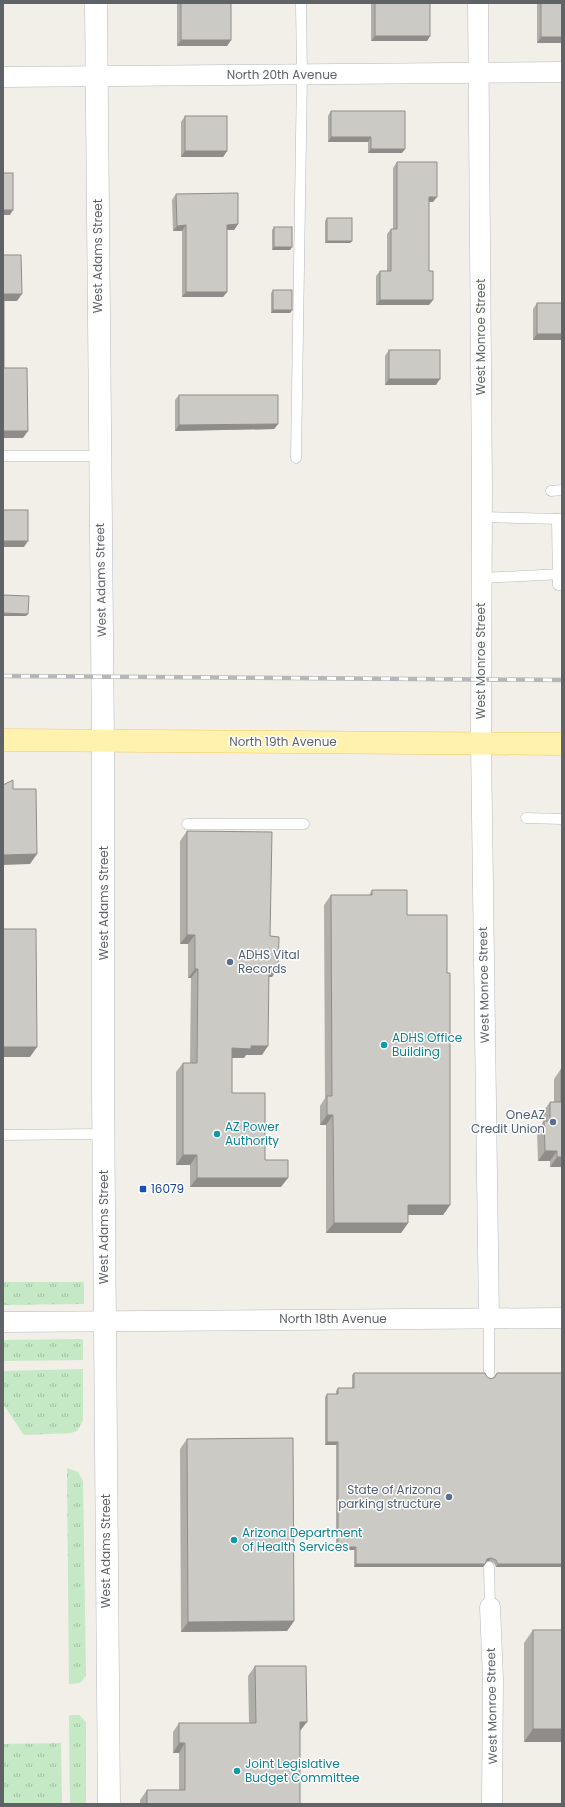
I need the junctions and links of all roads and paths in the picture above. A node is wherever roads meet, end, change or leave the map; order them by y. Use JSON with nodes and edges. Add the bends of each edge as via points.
{"nodes":[{"id":1,"x":96,"y":3,"type":"edge"},
{"id":2,"x":301,"y":3,"type":"edge"},
{"id":3,"x":478,"y":3,"type":"edge"},
{"id":4,"x":562,"y":72,"type":"edge"},
{"id":5,"x":479,"y":73,"type":"junction"},
{"id":6,"x":302,"y":75,"type":"junction"},
{"id":7,"x":3,"y":77,"type":"edge"},
{"id":8,"x":96,"y":77,"type":"junction"},
{"id":9,"x":3,"y":456,"type":"edge"},
{"id":10,"x":99,"y":456,"type":"junction"},
{"id":11,"x":296,"y":458,"type":"dead end"},
{"id":12,"x":562,"y":490,"type":"edge"},
{"id":13,"x":551,"y":491,"type":"dead end"},
{"id":14,"x":482,"y":517,"type":"junction"},
{"id":15,"x":560,"y":519,"type":"edge"},
{"id":16,"x":560,"y":556,"type":"edge"},
{"id":17,"x":560,"y":570,"type":"edge"},
{"id":18,"x":481,"y":578,"type":"junction"},
{"id":19,"x":560,"y":585,"type":"edge"},
{"id":20,"x":3,"y":740,"type":"edge"},
{"id":21,"x":103,"y":740,"type":"junction"},
{"id":22,"x":481,"y":743,"type":"junction"},
{"id":23,"x":562,"y":744,"type":"edge"},
{"id":24,"x":526,"y":818,"type":"dead end"},
{"id":25,"x":562,"y":819,"type":"edge"},
{"id":26,"x":187,"y":824,"type":"dead end"},
{"id":27,"x":304,"y":824,"type":"dead end"},
{"id":28,"x":103,"y":1134,"type":"junction"},
{"id":29,"x":3,"y":1135,"type":"edge"},
{"id":30,"x":562,"y":1318,"type":"edge"},
{"id":31,"x":489,"y":1320,"type":"junction"},
{"id":32,"x":104,"y":1321,"type":"junction"},
{"id":33,"x":3,"y":1322,"type":"edge"},
{"id":34,"x":489,"y":1376,"type":"edge"},
{"id":35,"x":489,"y":1567,"type":"dead end"},
{"id":36,"x":490,"y":1607,"type":"joint"},
{"id":37,"x":109,"y":1804,"type":"edge"},
{"id":38,"x":492,"y":1804,"type":"edge"}],
"edges":[{"from":1,"to":8,"type":"main road","name":"West Adams Street"},
{"from":2,"to":6,"type":"lane"},
{"from":3,"to":5,"type":"street","name":"West Monroe Street"},
{"from":4,"to":5,"type":"street","name":"North 20th Avenue"},
{"from":5,"to":6,"type":"street","name":"North 20th Avenue"},
{"from":5,"to":14,"type":"street","name":"West Monroe Street"},
{"from":6,"to":8,"type":"street","name":"North 20th Avenue"},
{"from":6,"to":11,"type":"lane"},
{"from":7,"to":8,"type":"street","name":"North 20th Avenue"},
{"from":8,"to":10,"type":"main road","name":"West Adams Street"},
{"from":9,"to":10,"type":"lane"},
{"from":10,"to":21,"type":"main road","name":"West Adams Street"},
{"from":12,"to":13,"type":"lane"},
{"from":14,"to":15,"type":"lane"},
{"from":14,"to":18,"type":"street","name":"West Monroe Street"},
{"from":15,"to":16,"type":"lane"},
{"from":16,"to":17,"type":"lane"},
{"from":17,"to":18,"type":"lane"},
{"from":17,"to":19,"type":"lane"},
{"from":18,"to":22,"type":"street","name":"West Monroe Street"},
{"from":20,"to":21,"type":"main road","name":"North 19th Avenue"},
{"from":21,"to":22,"type":"main road","name":"North 19th Avenue"},
{"from":21,"to":28,"type":"main road","name":"West Adams Street"},
{"from":22,"to":23,"type":"main road","name":"North 19th Avenue"},
{"from":22,"to":31,"type":"street","name":"West Monroe Street"},
{"from":24,"to":25,"type":"lane"},
{"from":26,"to":27,"type":"lane"},
{"from":28,"to":29,"type":"lane"},
{"from":28,"to":32,"type":"main road","name":"West Adams Street"},
{"from":30,"to":31,"type":"street","name":"North 18th Avenue"},
{"from":31,"to":32,"type":"street","name":"North 18th Avenue"},
{"from":31,"to":34,"type":"lane"},
{"from":32,"to":33,"type":"street","name":"North 18th Avenue"},
{"from":32,"to":37,"type":"main road","name":"West Adams Street"},
{"from":35,"to":36,"type":"lane"},
{"from":36,"to":38,"type":"street","name":"West Monroe Street","via":[[493,1686]]}]}
